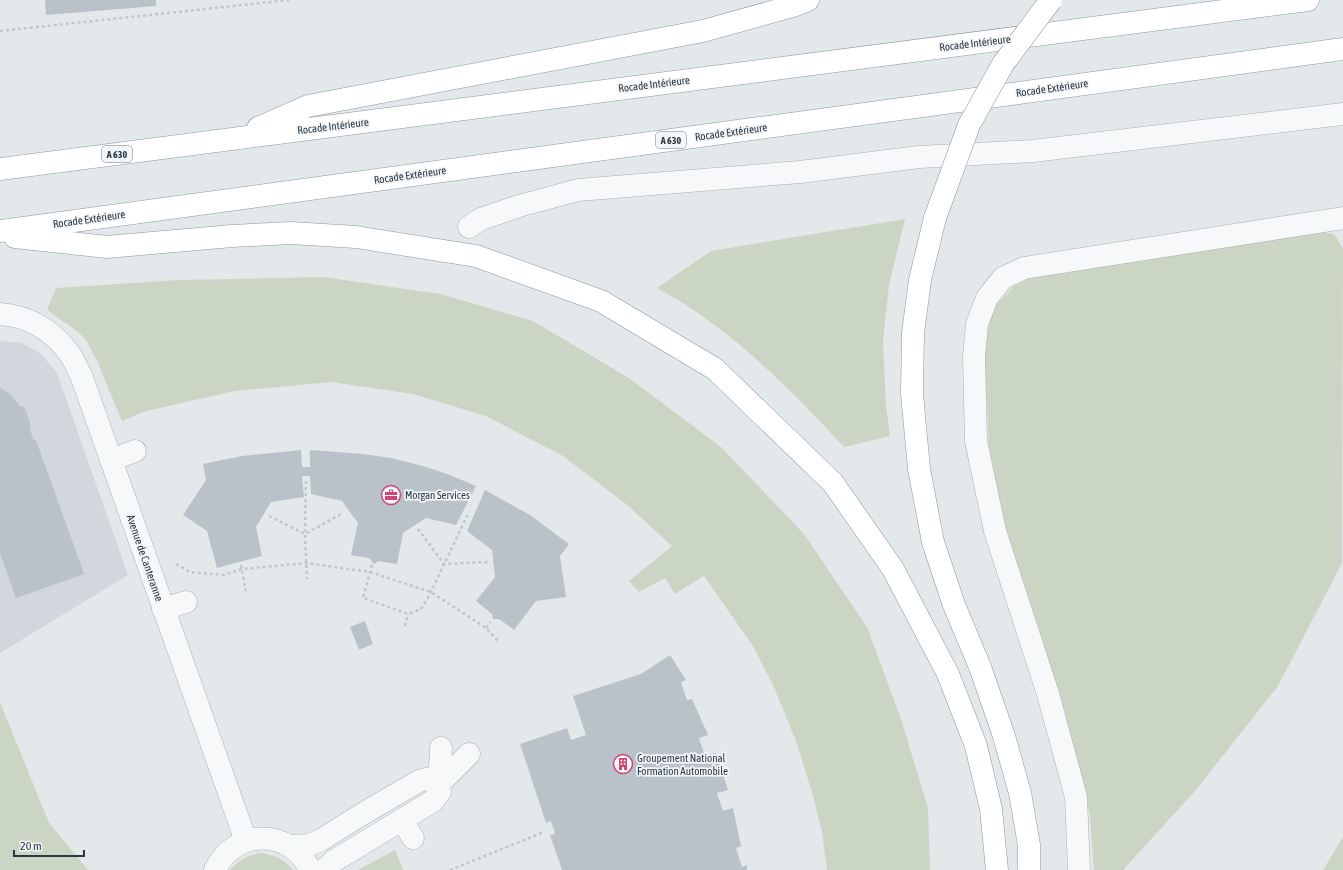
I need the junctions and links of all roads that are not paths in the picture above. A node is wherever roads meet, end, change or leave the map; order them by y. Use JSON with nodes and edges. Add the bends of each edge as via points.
{"nodes":[{"id":1,"x":808,"y":0,"type":"edge"},
{"id":2,"x":1051,"y":0,"type":"edge"},
{"id":3,"x":1308,"y":0,"type":"edge"},
{"id":4,"x":1343,"y":49,"type":"edge"},
{"id":5,"x":1343,"y":63,"type":"edge"},
{"id":6,"x":1134,"y":77,"type":"junction"},
{"id":7,"x":1343,"y":114,"type":"edge"},
{"id":8,"x":235,"y":138,"type":"junction"},
{"id":9,"x":0,"y":169,"type":"edge"},
{"id":10,"x":1343,"y":218,"type":"edge"},
{"id":11,"x":469,"y":227,"type":"dead end"},
{"id":12,"x":0,"y":231,"type":"edge"},
{"id":13,"x":0,"y":235,"type":"edge"},
{"id":14,"x":0,"y":314,"type":"edge"},
{"id":15,"x":135,"y":451,"type":"dead end"},
{"id":16,"x":111,"y":460,"type":"junction"},
{"id":17,"x":186,"y":602,"type":"dead end"},
{"id":18,"x":163,"y":608,"type":"junction"},
{"id":19,"x":441,"y":748,"type":"dead end"},
{"id":20,"x":469,"y":754,"type":"dead end"},
{"id":21,"x":439,"y":784,"type":"junction"},
{"id":22,"x":402,"y":820,"type":"junction"},
{"id":23,"x":413,"y":838,"type":"dead end"},
{"id":24,"x":246,"y":841,"type":"junction"},
{"id":25,"x":290,"y":846,"type":"junction"},
{"id":26,"x":215,"y":870,"type":"edge"},
{"id":27,"x":310,"y":870,"type":"edge"},
{"id":28,"x":324,"y":870,"type":"edge"},
{"id":29,"x":997,"y":870,"type":"edge"},
{"id":30,"x":1028,"y":870,"type":"edge"},
{"id":31,"x":1078,"y":870,"type":"edge"}],
"edges":[{"from":1,"to":8,"type":"highway","via":[[703,31],[308,106]]},
{"from":2,"to":30,"type":"highway","bridge":true,"via":[[1003,64],[970,125],[935,218],[920,280],[913,333],[912,394],[919,469],[933,542],[1004,736],[1020,793],[1028,844]]},
{"from":3,"to":8,"type":"highway","name":"Rocade Intérieure","number":"A 630"},
{"from":4,"to":6,"type":"highway","name":"Rocade Extérieure","number":"A 630"},
{"from":5,"to":6,"type":"highway"},
{"from":6,"to":12,"type":"highway","name":"Rocade Extérieure","number":"A 630"},
{"from":7,"to":11,"type":"street","via":[[1033,151],[919,157],[800,172],[578,190],[519,206],[481,219]]},
{"from":8,"to":9,"type":"highway","name":"Rocade Intérieure","number":"A 630"},
{"from":10,"to":31,"type":"street","via":[[1024,268],[1003,278],[987,298],[977,324],[974,357],[976,441],[994,531],[1048,694],[1076,797]]},
{"from":13,"to":29,"type":"highway","via":[[107,247],[291,233],[356,237],[476,256],[601,301],[715,369],[834,483],[893,569],[948,674],[976,746],[992,809]]},
{"from":14,"to":16,"type":"street","name":"Avenue de Canteranne","via":[[22,317],[38,325],[69,353],[81,375]]},
{"from":15,"to":16,"type":"street"},
{"from":16,"to":18,"type":"street","name":"Avenue de Canteranne"},
{"from":17,"to":18,"type":"street"},
{"from":18,"to":24,"type":"street","name":"Avenue de Canteranne"},
{"from":19,"to":21,"type":"street"},
{"from":20,"to":21,"type":"street"},
{"from":21,"to":22,"type":"street","via":[[440,792],[433,801]]},
{"from":21,"to":25,"type":"street","via":[[431,778],[419,781],[321,840],[309,845]]},
{"from":22,"to":23,"type":"street"},
{"from":22,"to":28,"type":"street","via":[[334,861]]},
{"from":24,"to":25,"type":"street","via":[[261,838],[276,840]]},
{"from":24,"to":26,"type":"street","via":[[231,848]]},
{"from":25,"to":27,"type":"street","via":[[302,856]]}]}
